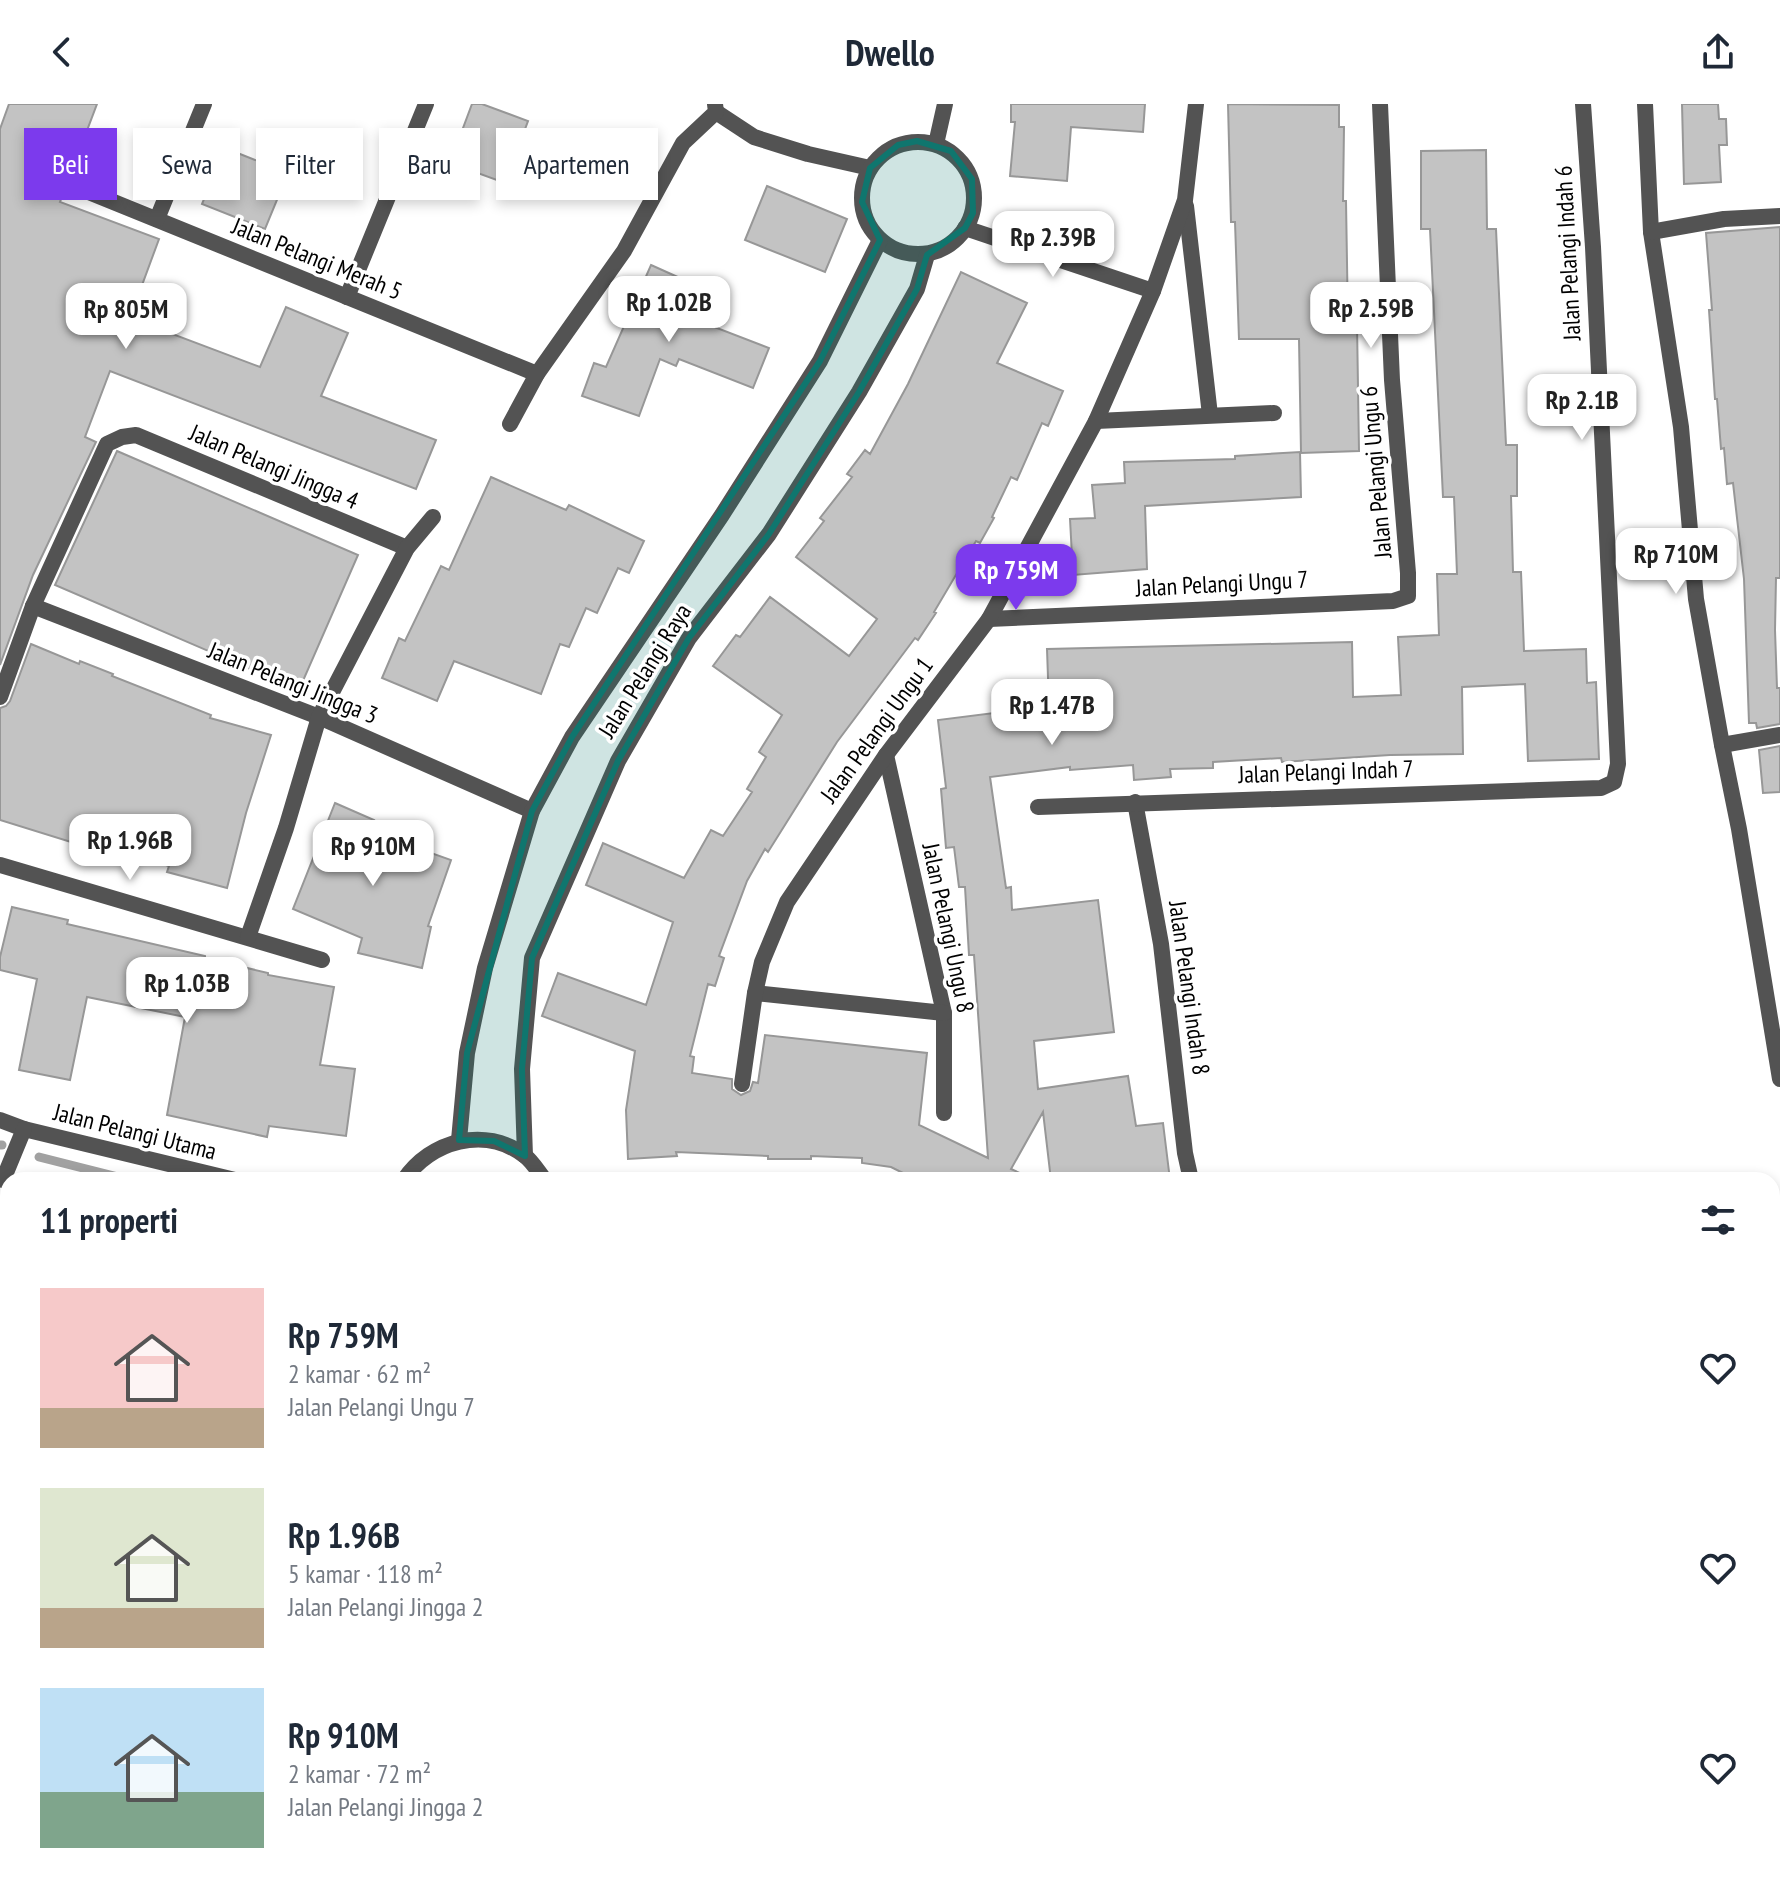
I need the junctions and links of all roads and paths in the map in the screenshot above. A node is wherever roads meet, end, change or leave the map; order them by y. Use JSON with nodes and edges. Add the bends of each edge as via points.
{"nodes":[{"id":1,"x":204,"y":104,"type":"edge"},
{"id":2,"x":426,"y":104,"type":"edge"},
{"id":3,"x":945,"y":104,"type":"edge"},
{"id":4,"x":1196,"y":104,"type":"edge"},
{"id":5,"x":1380,"y":104,"type":"edge"},
{"id":6,"x":1583,"y":104,"type":"edge"},
{"id":7,"x":1645,"y":104,"type":"edge"},
{"id":8,"x":715,"y":108,"type":"edge"},
{"id":9,"x":936,"y":144,"type":"junction"},
{"id":10,"x":870,"y":168,"type":"junction"},
{"id":11,"x":109,"y":200,"type":"edge"},
{"id":12,"x":1185,"y":200,"type":"junction"},
{"id":13,"x":1780,"y":216,"type":"edge"},
{"id":14,"x":157,"y":219,"type":"junction"},
{"id":15,"x":965,"y":228,"type":"junction"},
{"id":16,"x":1651,"y":232,"type":"junction"},
{"id":17,"x":880,"y":240,"type":"junction"},
{"id":18,"x":927,"y":255,"type":"junction"},
{"id":19,"x":1153,"y":291,"type":"junction"},
{"id":20,"x":347,"y":297,"type":"junction"},
{"id":21,"x":537,"y":374,"type":"junction"},
{"id":22,"x":1274,"y":413,"type":"dead end"},
{"id":23,"x":1210,"y":415,"type":"junction"},
{"id":24,"x":1096,"y":421,"type":"junction"},
{"id":25,"x":510,"y":424,"type":"dead end"},
{"id":26,"x":433,"y":517,"type":"dead end"},
{"id":27,"x":407,"y":548,"type":"junction"},
{"id":28,"x":1408,"y":596,"type":"joint"},
{"id":29,"x":33,"y":606,"type":"junction"},
{"id":30,"x":989,"y":619,"type":"junction"},
{"id":31,"x":0,"y":697,"type":"edge"},
{"id":32,"x":319,"y":717,"type":"junction"},
{"id":33,"x":1780,"y":735,"type":"edge"},
{"id":34,"x":1722,"y":745,"type":"junction"},
{"id":35,"x":886,"y":755,"type":"junction"},
{"id":36,"x":1614,"y":782,"type":"joint"},
{"id":37,"x":1135,"y":802,"type":"junction"},
{"id":38,"x":1038,"y":807,"type":"dead end"},
{"id":39,"x":532,"y":811,"type":"junction"},
{"id":40,"x":0,"y":865,"type":"edge"},
{"id":41,"x":248,"y":937,"type":"junction"},
{"id":42,"x":322,"y":960,"type":"dead end"},
{"id":43,"x":755,"y":993,"type":"junction"},
{"id":44,"x":944,"y":1013,"type":"junction"},
{"id":45,"x":1780,"y":1079,"type":"edge"},
{"id":46,"x":742,"y":1084,"type":"dead end"},
{"id":47,"x":944,"y":1113,"type":"dead end"},
{"id":48,"x":0,"y":1120,"type":"edge"},
{"id":49,"x":24,"y":1129,"type":"junction"},
{"id":50,"x":459,"y":1140,"type":"junction"},
{"id":51,"x":525,"y":1156,"type":"junction"},
{"id":52,"x":7,"y":1172,"type":"edge"},
{"id":53,"x":202,"y":1172,"type":"edge"},
{"id":54,"x":409,"y":1172,"type":"edge"},
{"id":55,"x":538,"y":1172,"type":"edge"},
{"id":56,"x":1189,"y":1172,"type":"edge"}],
"edges":[{"from":1,"to":14,"type":"street"},
{"from":2,"to":20,"type":"street"},
{"from":3,"to":9,"type":"street"},
{"from":4,"to":12,"type":"street","name":"Jalan Pelangi Ungu 1"},
{"from":5,"to":28,"type":"street","name":"Jalan Pelangi Ungu 6"},
{"from":6,"to":36,"type":"street","name":"Jalan Pelangi Indah 6","via":[[1618,764]]},
{"from":7,"to":16,"type":"street"},
{"from":8,"to":10,"type":"street","via":[[754,137]]},
{"from":8,"to":21,"type":"street","via":[[683,143],[624,251]]},
{"from":9,"to":10,"type":"street","via":[[898,145]]},
{"from":9,"to":15,"type":"street","via":[[951,151],[972,179],[973,213]]},
{"from":10,"to":17,"type":"street","via":[[862,202],[866,220]]},
{"from":11,"to":14,"type":"street","name":"Jalan Pelangi Merah 5"},
{"from":12,"to":19,"type":"street","name":"Jalan Pelangi Ungu 1"},
{"from":12,"to":23,"type":"street"},
{"from":13,"to":16,"type":"street"},
{"from":14,"to":20,"type":"street","name":"Jalan Pelangi Merah 5"},
{"from":15,"to":18,"type":"street","via":[[954,242]]},
{"from":15,"to":19,"type":"street"},
{"from":16,"to":34,"type":"street","via":[[1681,427],[1696,599]]},
{"from":17,"to":18,"type":"street","via":[[904,252]]},
{"from":17,"to":39,"type":"street","name":"Jalan Pelangi Raya","via":[[820,361],[572,737]]},
{"from":18,"to":51,"type":"street","name":"Jalan Pelangi Raya","via":[[917,289],[859,392],[769,534],[689,638],[618,761],[532,958],[522,1069]]},
{"from":19,"to":24,"type":"street","name":"Jalan Pelangi Ungu 1"},
{"from":20,"to":21,"type":"street","name":"Jalan Pelangi Merah 5"},
{"from":21,"to":25,"type":"street"},
{"from":22,"to":23,"type":"street"},
{"from":23,"to":24,"type":"street"},
{"from":24,"to":30,"type":"street","name":"Jalan Pelangi Ungu 1"},
{"from":26,"to":27,"type":"street"},
{"from":27,"to":29,"type":"street","name":"Jalan Pelangi Jingga 4","via":[[136,435],[122,437],[107,444]]},
{"from":27,"to":32,"type":"street"},
{"from":28,"to":30,"type":"street","name":"Jalan Pelangi Ungu 7","via":[[1393,601]]},
{"from":29,"to":31,"type":"street"},
{"from":29,"to":32,"type":"street","name":"Jalan Pelangi Jingga 3"},
{"from":30,"to":35,"type":"street","name":"Jalan Pelangi Ungu 1"},
{"from":32,"to":39,"type":"street","name":"Jalan Pelangi Jingga 3"},
{"from":32,"to":41,"type":"street"},
{"from":33,"to":34,"type":"street"},
{"from":34,"to":45,"type":"street"},
{"from":35,"to":43,"type":"street","name":"Jalan Pelangi Ungu 1","via":[[787,902]]},
{"from":35,"to":44,"type":"street","name":"Jalan Pelangi Ungu 8"},
{"from":36,"to":37,"type":"street","name":"Jalan Pelangi Indah 7","via":[[1601,788]]},
{"from":37,"to":38,"type":"street","name":"Jalan Pelangi Indah 7"},
{"from":37,"to":56,"type":"street","name":"Jalan Pelangi Indah 8","via":[[1161,944]]},
{"from":39,"to":50,"type":"street","name":"Jalan Pelangi Raya","via":[[482,982],[467,1053]]},
{"from":40,"to":41,"type":"street"},
{"from":41,"to":42,"type":"street"},
{"from":43,"to":44,"type":"street"},
{"from":43,"to":46,"type":"street","name":"Jalan Pelangi Ungu 1"},
{"from":44,"to":47,"type":"street","name":"Jalan Pelangi Ungu 8"},
{"from":48,"to":49,"type":"street","name":"Jalan Pelangi Utama"},
{"from":49,"to":52,"type":"street","name":"Jalan Pelangi Utama"},
{"from":49,"to":53,"type":"street","name":"Jalan Pelangi Utama"},
{"from":50,"to":51,"type":"street","via":[[494,1141]]},
{"from":50,"to":54,"type":"street","via":[[435,1149]]},
{"from":51,"to":55,"type":"street"}]}
